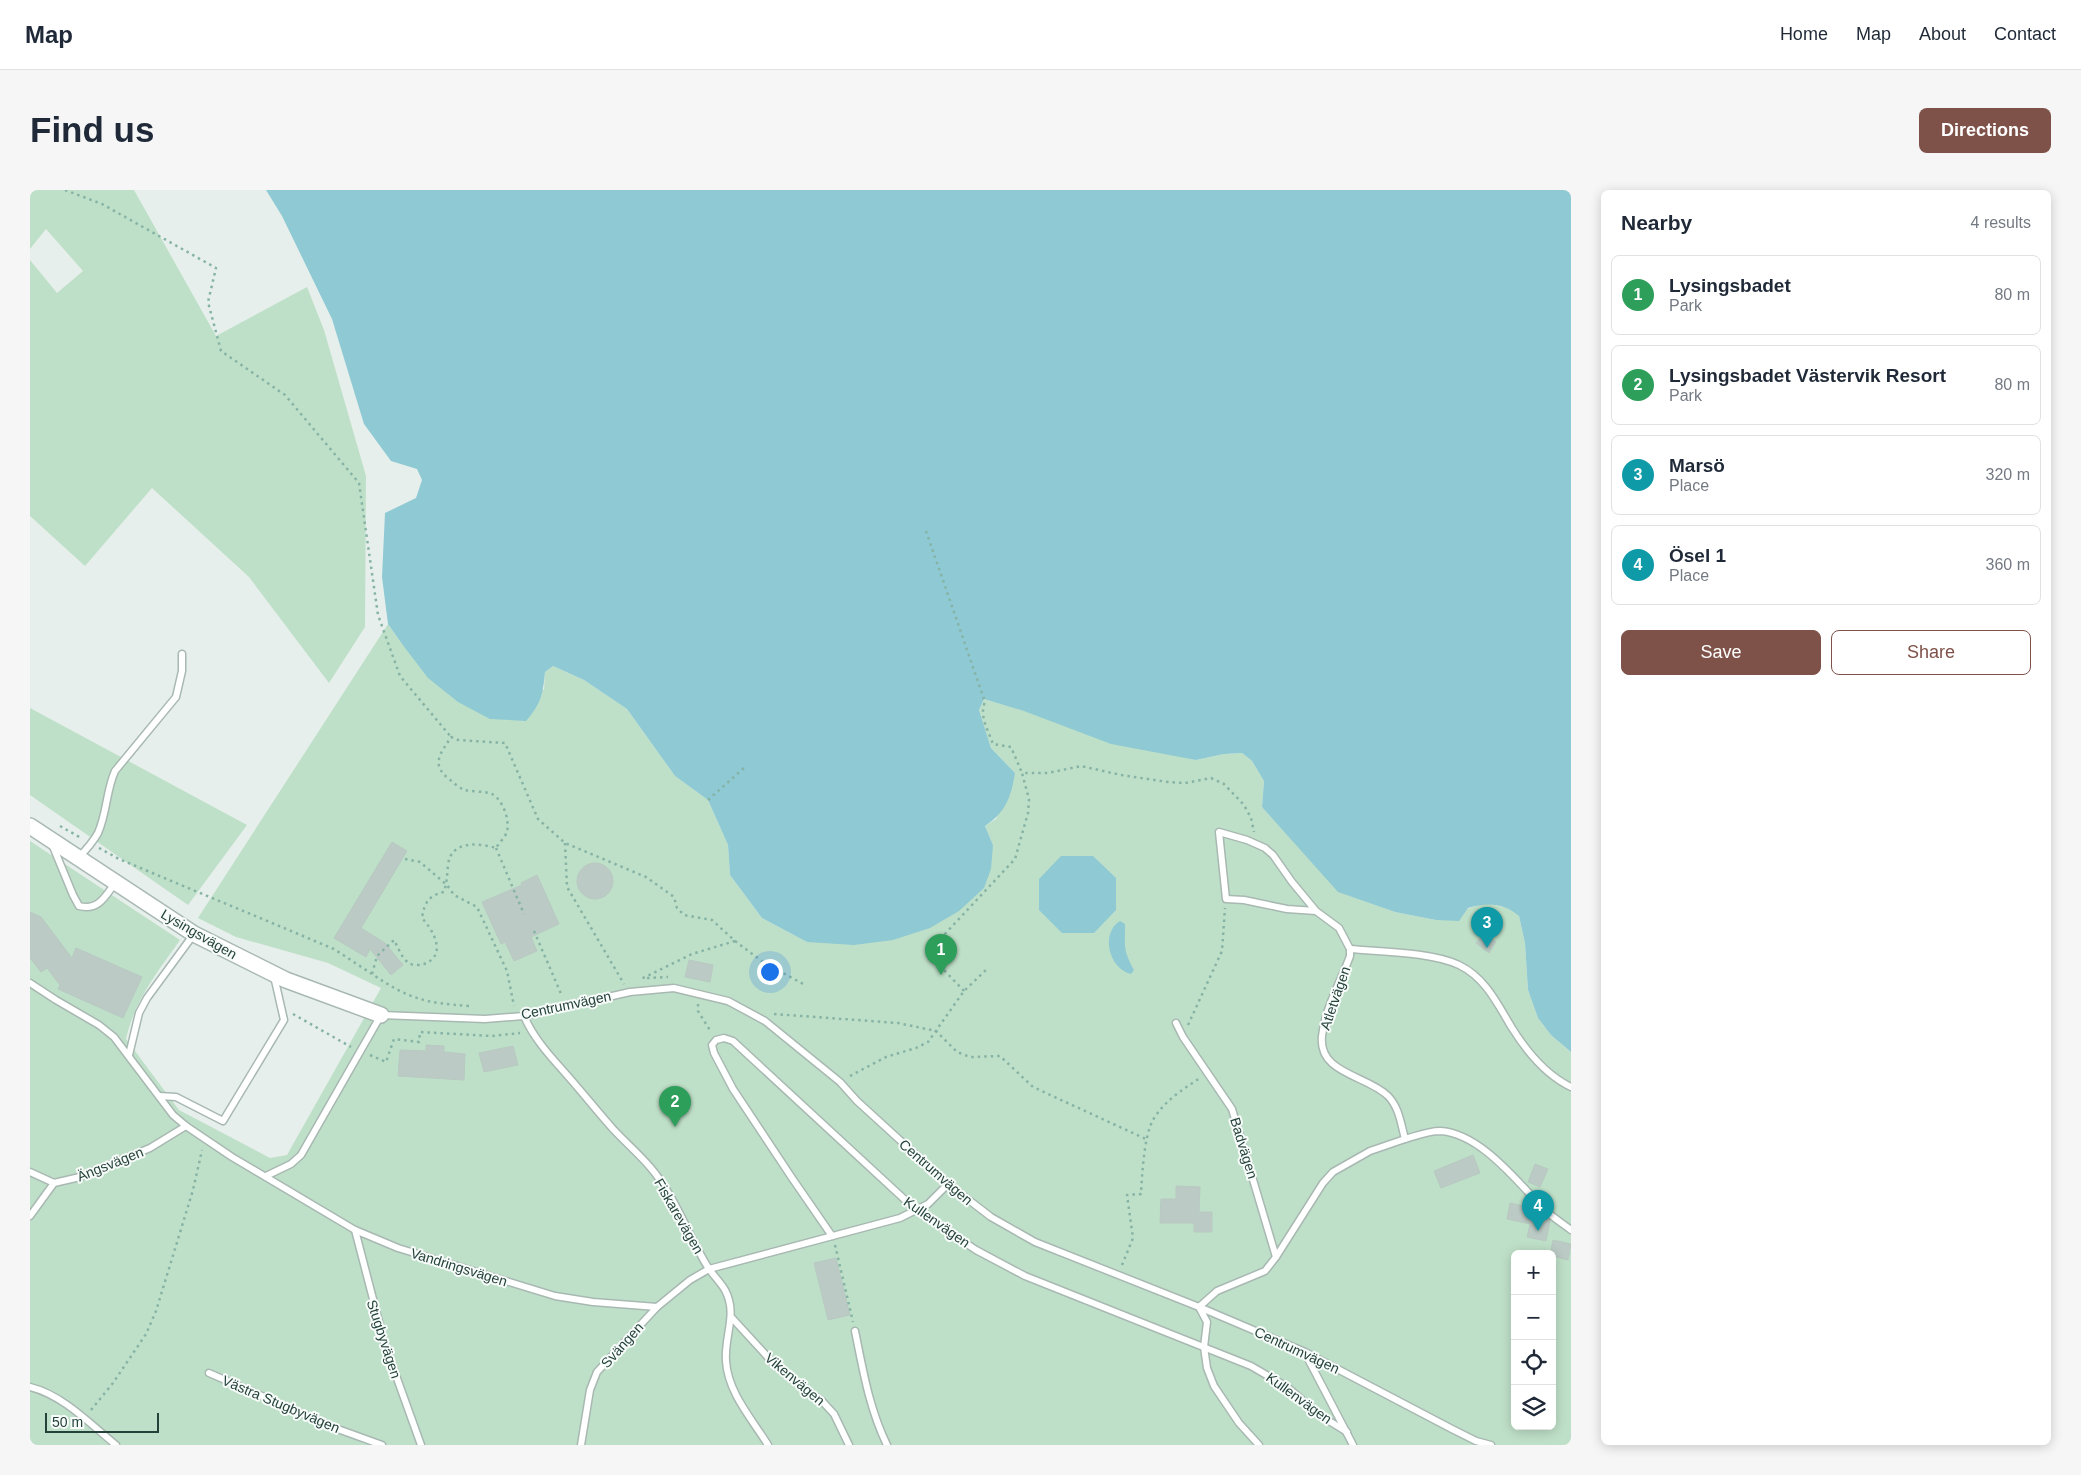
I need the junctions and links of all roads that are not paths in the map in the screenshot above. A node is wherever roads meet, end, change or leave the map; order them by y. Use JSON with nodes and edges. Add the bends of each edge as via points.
{"nodes":[{"id":1,"x":182,"y":654,"type":"dead end"},
{"id":2,"x":30,"y":826,"type":"edge"},
{"id":3,"x":51,"y":840,"type":"junction"},
{"id":4,"x":78,"y":858,"type":"junction"},
{"id":5,"x":115,"y":883,"type":"junction"},
{"id":6,"x":1316,"y":910,"type":"junction"},
{"id":7,"x":194,"y":934,"type":"junction"},
{"id":8,"x":1350,"y":949,"type":"junction"},
{"id":9,"x":274,"y":974,"type":"junction"},
{"id":10,"x":30,"y":983,"type":"edge"},
{"id":11,"x":382,"y":1015,"type":"junction"},
{"id":12,"x":524,"y":1016,"type":"junction"},
{"id":13,"x":1176,"y":1023,"type":"dead end"},
{"id":14,"x":129,"y":1055,"type":"junction"},
{"id":15,"x":1571,"y":1087,"type":"edge"},
{"id":16,"x":159,"y":1096,"type":"junction"},
{"id":17,"x":186,"y":1126,"type":"junction"},
{"id":18,"x":1406,"y":1138,"type":"junction"},
{"id":19,"x":30,"y":1172,"type":"edge"},
{"id":20,"x":266,"y":1176,"type":"junction"},
{"id":21,"x":54,"y":1184,"type":"junction"},
{"id":22,"x":948,"y":1184,"type":"junction"},
{"id":23,"x":916,"y":1210,"type":"junction"},
{"id":24,"x":30,"y":1216,"type":"edge"},
{"id":25,"x":355,"y":1230,"type":"junction"},
{"id":26,"x":1571,"y":1230,"type":"edge"},
{"id":27,"x":832,"y":1236,"type":"junction"},
{"id":28,"x":1276,"y":1257,"type":"junction"},
{"id":29,"x":709,"y":1269,"type":"junction"},
{"id":30,"x":656,"y":1307,"type":"junction"},
{"id":31,"x":1199,"y":1307,"type":"junction"},
{"id":32,"x":732,"y":1318,"type":"junction"},
{"id":33,"x":855,"y":1331,"type":"road end"},
{"id":34,"x":1204,"y":1347,"type":"junction"},
{"id":35,"x":1305,"y":1352,"type":"junction"},
{"id":36,"x":210,"y":1373,"type":"dead end"},
{"id":37,"x":30,"y":1387,"type":"edge"},
{"id":38,"x":1347,"y":1432,"type":"junction"},
{"id":39,"x":116,"y":1445,"type":"edge"},
{"id":40,"x":382,"y":1445,"type":"edge"},
{"id":41,"x":421,"y":1445,"type":"edge"},
{"id":42,"x":581,"y":1445,"type":"edge"},
{"id":43,"x":768,"y":1445,"type":"edge"},
{"id":44,"x":849,"y":1445,"type":"edge"},
{"id":45,"x":887,"y":1445,"type":"edge"},
{"id":46,"x":1259,"y":1445,"type":"edge"},
{"id":47,"x":1353,"y":1445,"type":"edge"},
{"id":48,"x":1491,"y":1445,"type":"edge"}],
"edges":[{"from":1,"to":4,"type":"lane","via":[[176,697],[114,772],[97,834]]},
{"from":2,"to":3,"type":"street","name":"Lysingsvägen"},
{"from":3,"to":4,"type":"street","name":"Lysingsvägen"},
{"from":3,"to":5,"type":"lane","via":[[79,906],[99,905]]},
{"from":4,"to":5,"type":"street","name":"Lysingsvägen"},
{"from":5,"to":7,"type":"street","name":"Lysingsvägen"},
{"from":6,"to":6,"type":"lane","via":[[1287,909],[1226,899],[1219,832],[1265,848]]},
{"from":6,"to":8,"type":"lane","via":[[1339,928]]},
{"from":7,"to":9,"type":"street","name":"Lysingsvägen"},
{"from":7,"to":14,"type":"lane","via":[[146,998]]},
{"from":8,"to":15,"type":"lane","name":"Atletvägen","via":[[1442,958],[1461,966],[1480,980],[1497,1001],[1513,1030],[1543,1068]]},
{"from":8,"to":18,"type":"lane","name":"Atletvägen","via":[[1322,1036],[1325,1056],[1340,1070],[1380,1088],[1390,1098]]},
{"from":9,"to":11,"type":"street","name":"Lysingsvägen"},
{"from":9,"to":16,"type":"lane","via":[[284,1020],[223,1121],[176,1097]]},
{"from":10,"to":14,"type":"lane","name":"Vandringsvägen","via":[[99,1025]]},
{"from":11,"to":12,"type":"lane","name":"Centrumvägen","via":[[485,1019]]},
{"from":11,"to":20,"type":"lane","via":[[301,1156]]},
{"from":12,"to":22,"type":"lane","name":"Centrumvägen","via":[[630,992],[674,988],[728,1002],[765,1021],[840,1082]]},
{"from":12,"to":29,"type":"lane","name":"Fiskarevägen","via":[[541,1045],[651,1168],[681,1214]]},
{"from":13,"to":28,"type":"lane","name":"Badvägen","via":[[1232,1110]]},
{"from":14,"to":16,"type":"lane","name":"Vandringsvägen"},
{"from":16,"to":17,"type":"lane","name":"Vandringsvägen"},
{"from":17,"to":20,"type":"lane","name":"Vandringsvägen"},
{"from":17,"to":21,"type":"lane","name":"Ängsvägen","via":[[150,1148],[104,1169]]},
{"from":18,"to":26,"type":"lane","via":[[1440,1132],[1471,1141],[1499,1162],[1548,1213]]},
{"from":18,"to":28,"type":"lane","via":[[1370,1151],[1333,1172]]},
{"from":19,"to":21,"type":"lane"},
{"from":20,"to":25,"type":"lane","name":"Vandringsvägen"},
{"from":21,"to":24,"type":"lane"},
{"from":22,"to":23,"type":"lane","via":[[928,1204]]},
{"from":22,"to":31,"type":"lane","name":"Centrumvägen","via":[[1019,1234]]},
{"from":23,"to":27,"type":"lane","via":[[900,1218]]},
{"from":23,"to":27,"type":"lane","name":"Kullenvägen","via":[[733,1041],[716,1040],[712,1045],[714,1053],[733,1089]]},
{"from":23,"to":34,"type":"lane","name":"Kullenvägen","via":[[976,1250],[1025,1276]]},
{"from":25,"to":30,"type":"lane","name":"Vandringsvägen","via":[[398,1248],[555,1296]]},
{"from":25,"to":41,"type":"lane","name":"Stugbyvägen","via":[[385,1344]]},
{"from":27,"to":29,"type":"lane"},
{"from":28,"to":31,"type":"lane","via":[[1264,1271],[1217,1291]]},
{"from":29,"to":30,"type":"lane"},
{"from":29,"to":32,"type":"lane","name":"Fiskarevägen","via":[[726,1290]]},
{"from":30,"to":42,"type":"lane","name":"Svängen","via":[[597,1372],[590,1390]]},
{"from":31,"to":34,"type":"lane","via":[[1207,1322]]},
{"from":31,"to":35,"type":"lane","name":"Centrumvägen"},
{"from":32,"to":43,"type":"lane","name":"Fiskarevägen","via":[[726,1346],[729,1379]]},
{"from":32,"to":44,"type":"lane","name":"Vikenvägen","via":[[776,1366],[834,1414]]},
{"from":33,"to":45,"type":"lane","via":[[868,1397]]},
{"from":34,"to":38,"type":"lane","name":"Kullenvägen","via":[[1271,1376],[1321,1416]]},
{"from":34,"to":46,"type":"lane","via":[[1214,1386]]},
{"from":35,"to":38,"type":"lane"},
{"from":35,"to":48,"type":"lane","name":"Centrumvägen","via":[[1452,1429]]},
{"from":36,"to":40,"type":"lane","name":"Västra Stugbyvägen"},
{"from":37,"to":39,"type":"lane","via":[[46,1392]]},
{"from":38,"to":47,"type":"lane"}]}
